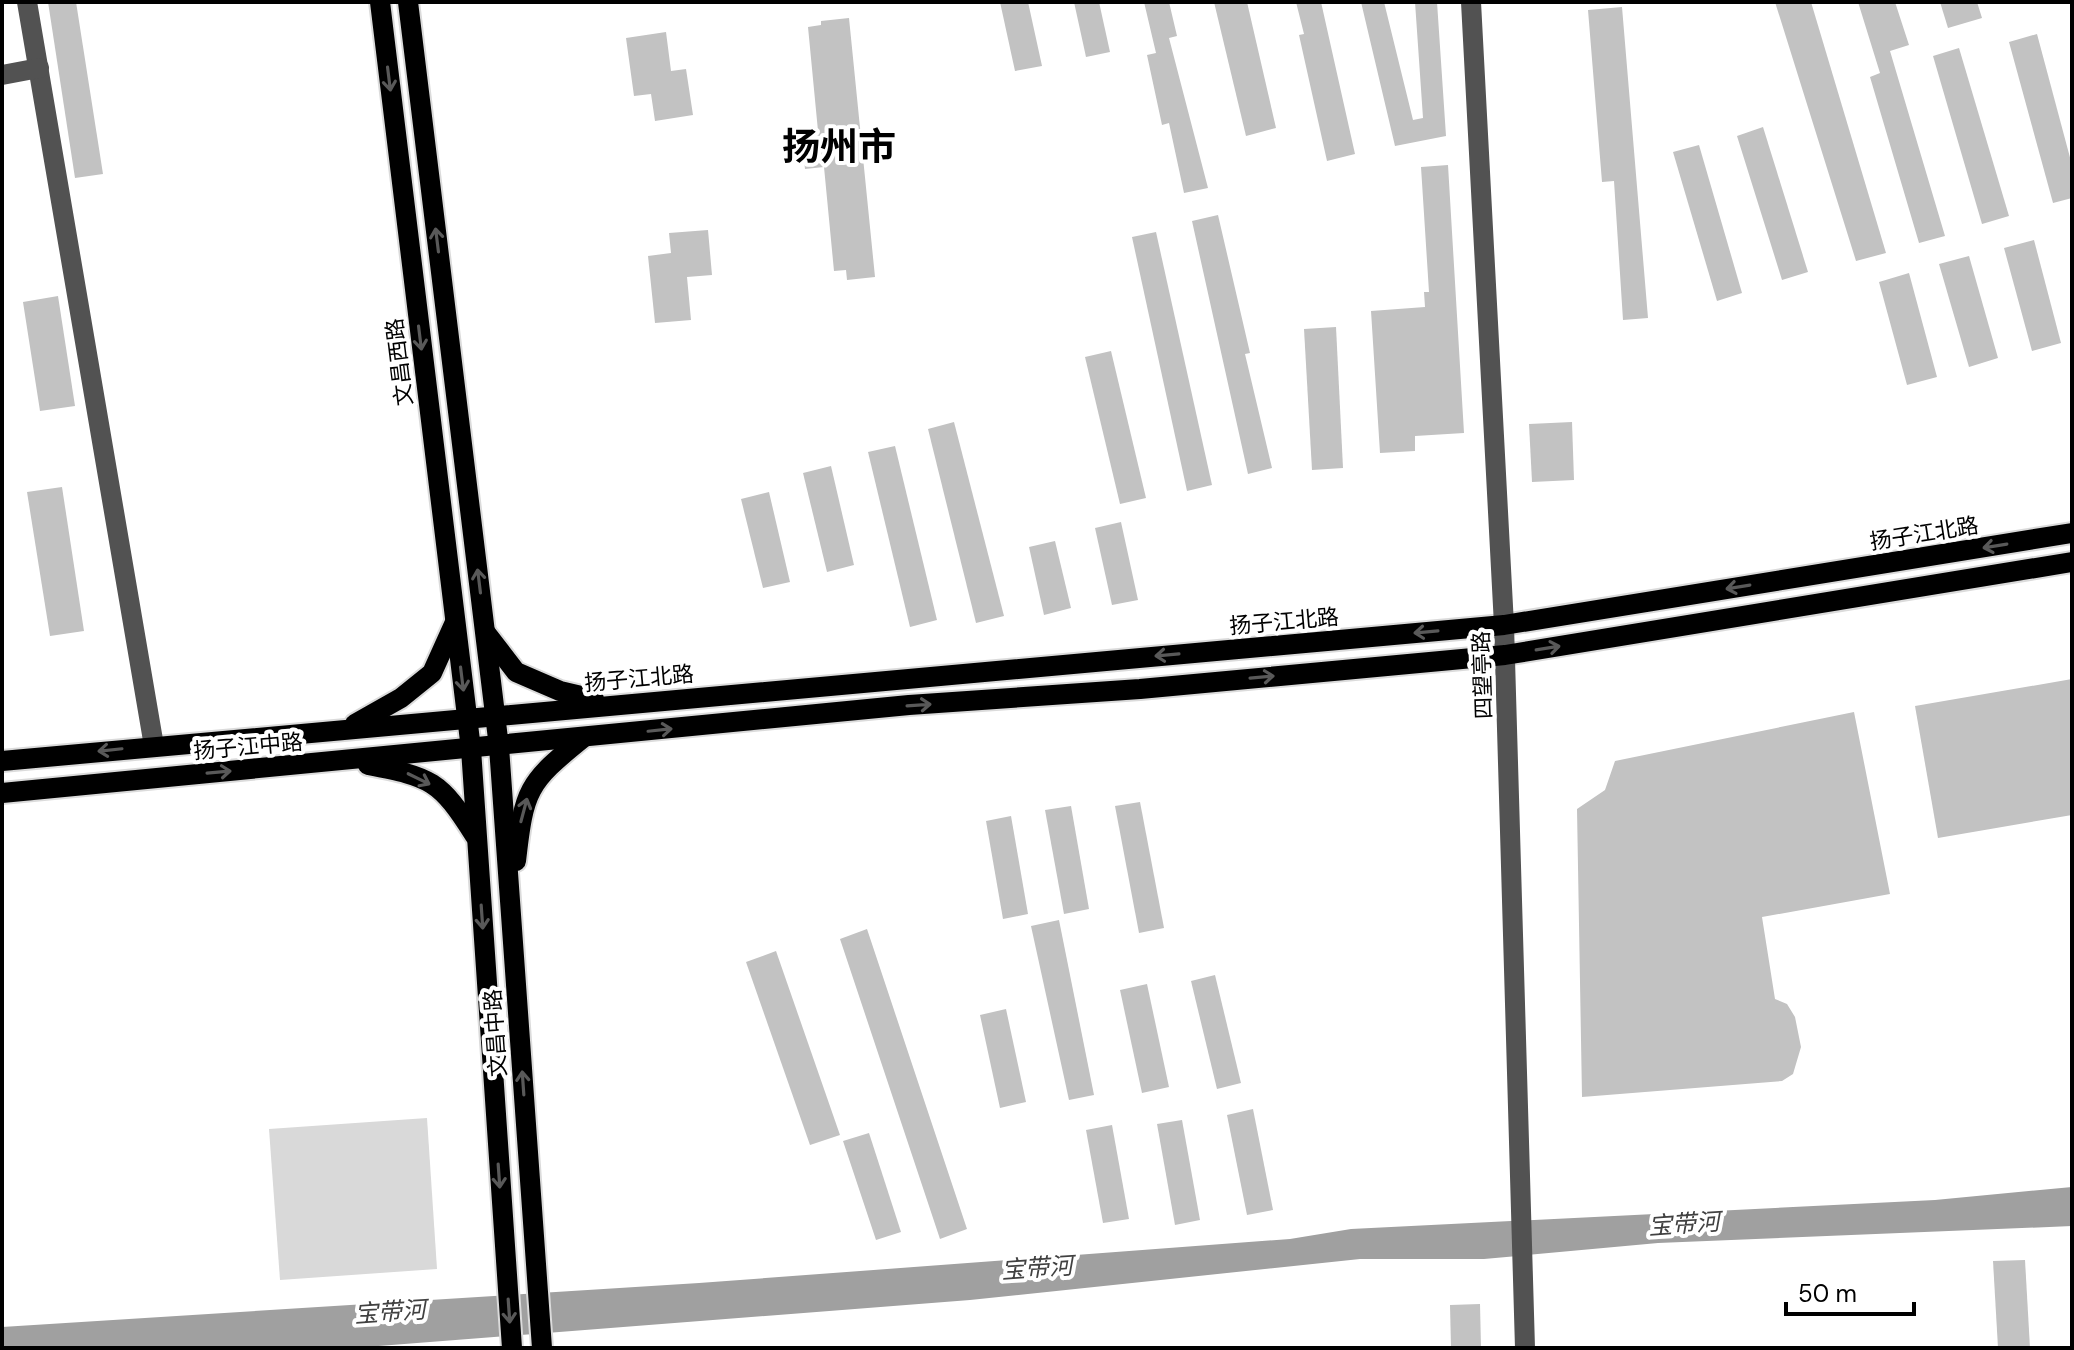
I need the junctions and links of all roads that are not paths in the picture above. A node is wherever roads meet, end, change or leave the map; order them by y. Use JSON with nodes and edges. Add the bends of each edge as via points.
{"nodes":[{"id":1,"x":27,"y":2,"type":"edge"},
{"id":2,"x":380,"y":2,"type":"edge"},
{"id":3,"x":408,"y":2,"type":"edge"},
{"id":4,"x":1471,"y":2,"type":"edge"},
{"id":5,"x":39,"y":68,"type":"junction"},
{"id":6,"x":2,"y":75,"type":"edge"},
{"id":7,"x":2072,"y":533,"type":"edge"},
{"id":8,"x":2072,"y":562,"type":"edge"},
{"id":9,"x":455,"y":622,"type":"junction"},
{"id":10,"x":1504,"y":625,"type":"junction"},
{"id":11,"x":485,"y":633,"type":"junction"},
{"id":12,"x":1505,"y":655,"type":"junction"},
{"id":13,"x":613,"y":704,"type":"junction"},
{"id":14,"x":495,"y":714,"type":"junction"},
{"id":15,"x":466,"y":717,"type":"junction"},
{"id":16,"x":348,"y":728,"type":"junction"},
{"id":17,"x":583,"y":738,"type":"junction"},
{"id":18,"x":154,"y":746,"type":"junction"},
{"id":19,"x":499,"y":747,"type":"junction"},
{"id":20,"x":471,"y":749,"type":"junction"},
{"id":21,"x":2,"y":761,"type":"edge"},
{"id":22,"x":344,"y":761,"type":"junction"},
{"id":23,"x":2,"y":793,"type":"edge"},
{"id":24,"x":477,"y":839,"type":"junction"},
{"id":25,"x":510,"y":915,"type":"junction"},
{"id":26,"x":541,"y":1344,"type":"edge"},
{"id":27,"x":512,"y":1346,"type":"edge"},
{"id":28,"x":1525,"y":1348,"type":"edge"}],
"edges":[{"from":1,"to":5,"type":"street"},
{"from":2,"to":9,"type":"main road","name":"文昌西路","one_way":true},
{"from":11,"to":3,"type":"main road","one_way":true},
{"from":4,"to":10,"type":"street","name":"四望亭路"},
{"from":5,"to":6,"type":"street"},
{"from":5,"to":18,"type":"street"},
{"from":7,"to":10,"type":"main road","name":"扬子江北路","one_way":true},
{"from":12,"to":8,"type":"main road","one_way":true},
{"from":9,"to":15,"type":"main road","name":"文昌西路","one_way":true},
{"from":9,"to":16,"type":"main road","via":[[432,673]]},
{"from":10,"to":12,"type":"street","name":"四望亭路"},
{"from":10,"to":13,"type":"main road","name":"扬子江北路","one_way":true},
{"from":11,"to":13,"type":"main road","via":[[516,672],[560,691]]},
{"from":11,"to":14,"type":"main road"},
{"from":17,"to":12,"type":"main road","one_way":true},
{"from":12,"to":28,"type":"street","name":"四望亭路"},
{"from":13,"to":14,"type":"main road","name":"扬子江北路"},
{"from":14,"to":15,"type":"main road","name":"扬子江中路"},
{"from":14,"to":19,"type":"main road","name":"文昌中路"},
{"from":15,"to":16,"type":"main road","name":"扬子江中路"},
{"from":15,"to":20,"type":"main road","name":"文昌西路"},
{"from":16,"to":18,"type":"main road","name":"扬子江中路"},
{"from":17,"to":19,"type":"main road"},
{"from":25,"to":17,"type":"main road","one_way":true,"via":[[522,807],[541,772]]},
{"from":18,"to":21,"type":"main road","name":"扬子江中路","one_way":true},
{"from":19,"to":20,"type":"main road","name":"扬子江中路"},
{"from":19,"to":25,"type":"main road","name":"文昌中路"},
{"from":20,"to":22,"type":"main road","name":"扬子江中路"},
{"from":20,"to":24,"type":"main road","name":"文昌中路"},
{"from":23,"to":22,"type":"main road","name":"扬子江中路","one_way":true},
{"from":22,"to":24,"type":"main road","one_way":true,"via":[[417,774],[451,797]]},
{"from":24,"to":27,"type":"main road","name":"文昌中路","one_way":true},
{"from":26,"to":25,"type":"main road","name":"文昌中路","one_way":true}]}
